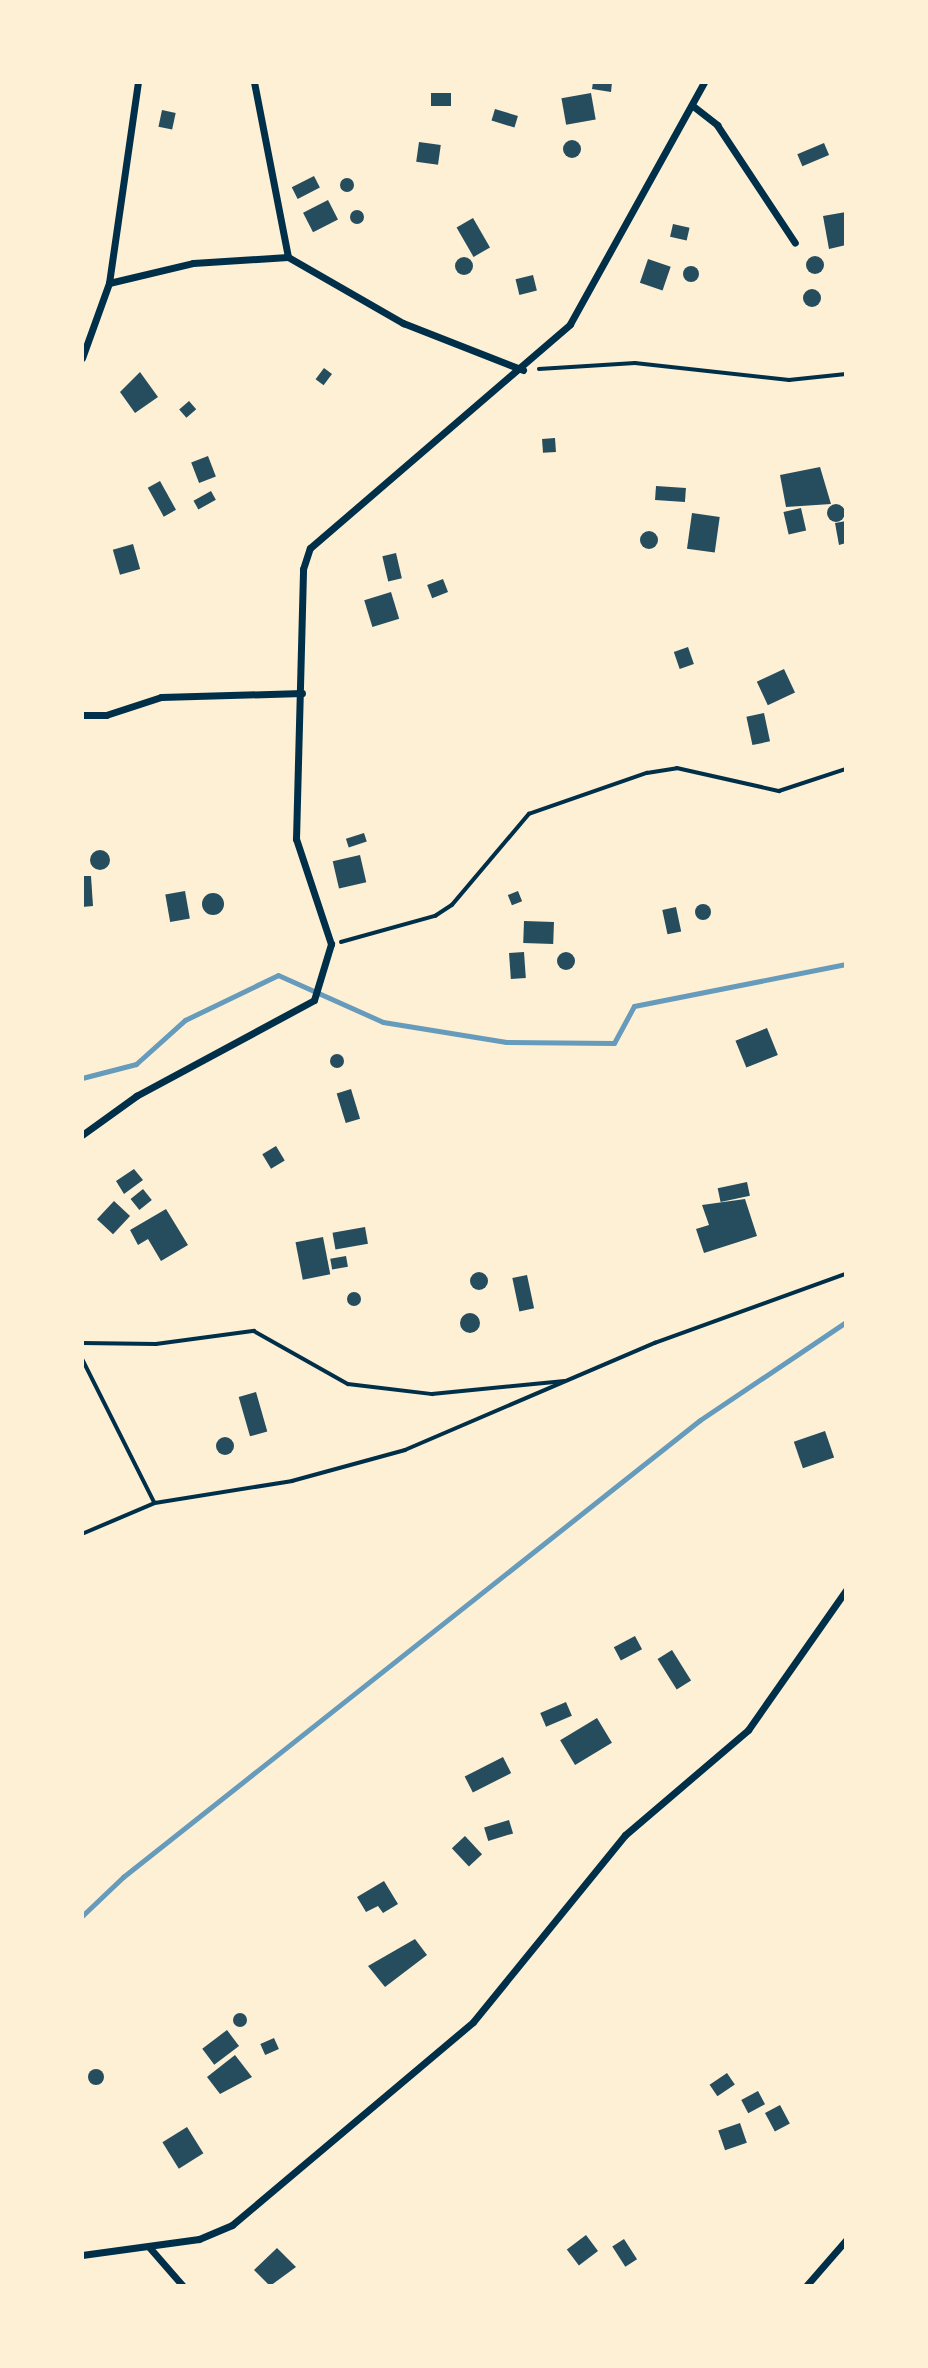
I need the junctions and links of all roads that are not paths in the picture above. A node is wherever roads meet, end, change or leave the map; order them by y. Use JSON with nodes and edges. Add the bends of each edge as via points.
{"nodes":[{"id":1,"x":138,"y":82,"type":"edge"},
{"id":2,"x":254,"y":82,"type":"edge"},
{"id":3,"x":704,"y":82,"type":"edge"},
{"id":4,"x":693,"y":106,"type":"junction"},
{"id":5,"x":795,"y":243,"type":"dead end"},
{"id":6,"x":288,"y":257,"type":"junction"},
{"id":7,"x":108,"y":283,"type":"junction"},
{"id":8,"x":82,"y":358,"type":"edge"},
{"id":9,"x":523,"y":370,"type":"junction"},
{"id":10,"x":302,"y":693,"type":"junction"},
{"id":11,"x":82,"y":715,"type":"edge"},
{"id":12,"x":82,"y":1135,"type":"edge"},
{"id":13,"x":846,"y":1590,"type":"edge"},
{"id":14,"x":846,"y":2239,"type":"edge"},
{"id":15,"x":149,"y":2247,"type":"junction"},
{"id":16,"x":82,"y":2255,"type":"edge"},
{"id":17,"x":183,"y":2286,"type":"edge"},
{"id":18,"x":806,"y":2286,"type":"edge"}],
"edges":[{"from":1,"to":7,"type":"street"},
{"from":2,"to":6,"type":"street"},
{"from":3,"to":4,"type":"street"},
{"from":4,"to":5,"type":"street","via":[[717,125]]},
{"from":4,"to":9,"type":"street","via":[[570,324]]},
{"from":6,"to":7,"type":"street","via":[[217,260]]},
{"from":6,"to":9,"type":"street","via":[[402,323]]},
{"from":7,"to":8,"type":"street"},
{"from":9,"to":10,"type":"street","via":[[310,548],[303,569]]},
{"from":10,"to":11,"type":"street","via":[[147,699],[106,715]]},
{"from":10,"to":12,"type":"street","via":[[296,839],[331,944],[314,1000],[301,1012],[148,1089]]},
{"from":13,"to":15,"type":"street","via":[[748,1730],[625,1835],[473,2022],[232,2225],[199,2239]]},
{"from":14,"to":18,"type":"street"},
{"from":15,"to":16,"type":"street"},
{"from":15,"to":17,"type":"street"}]}
